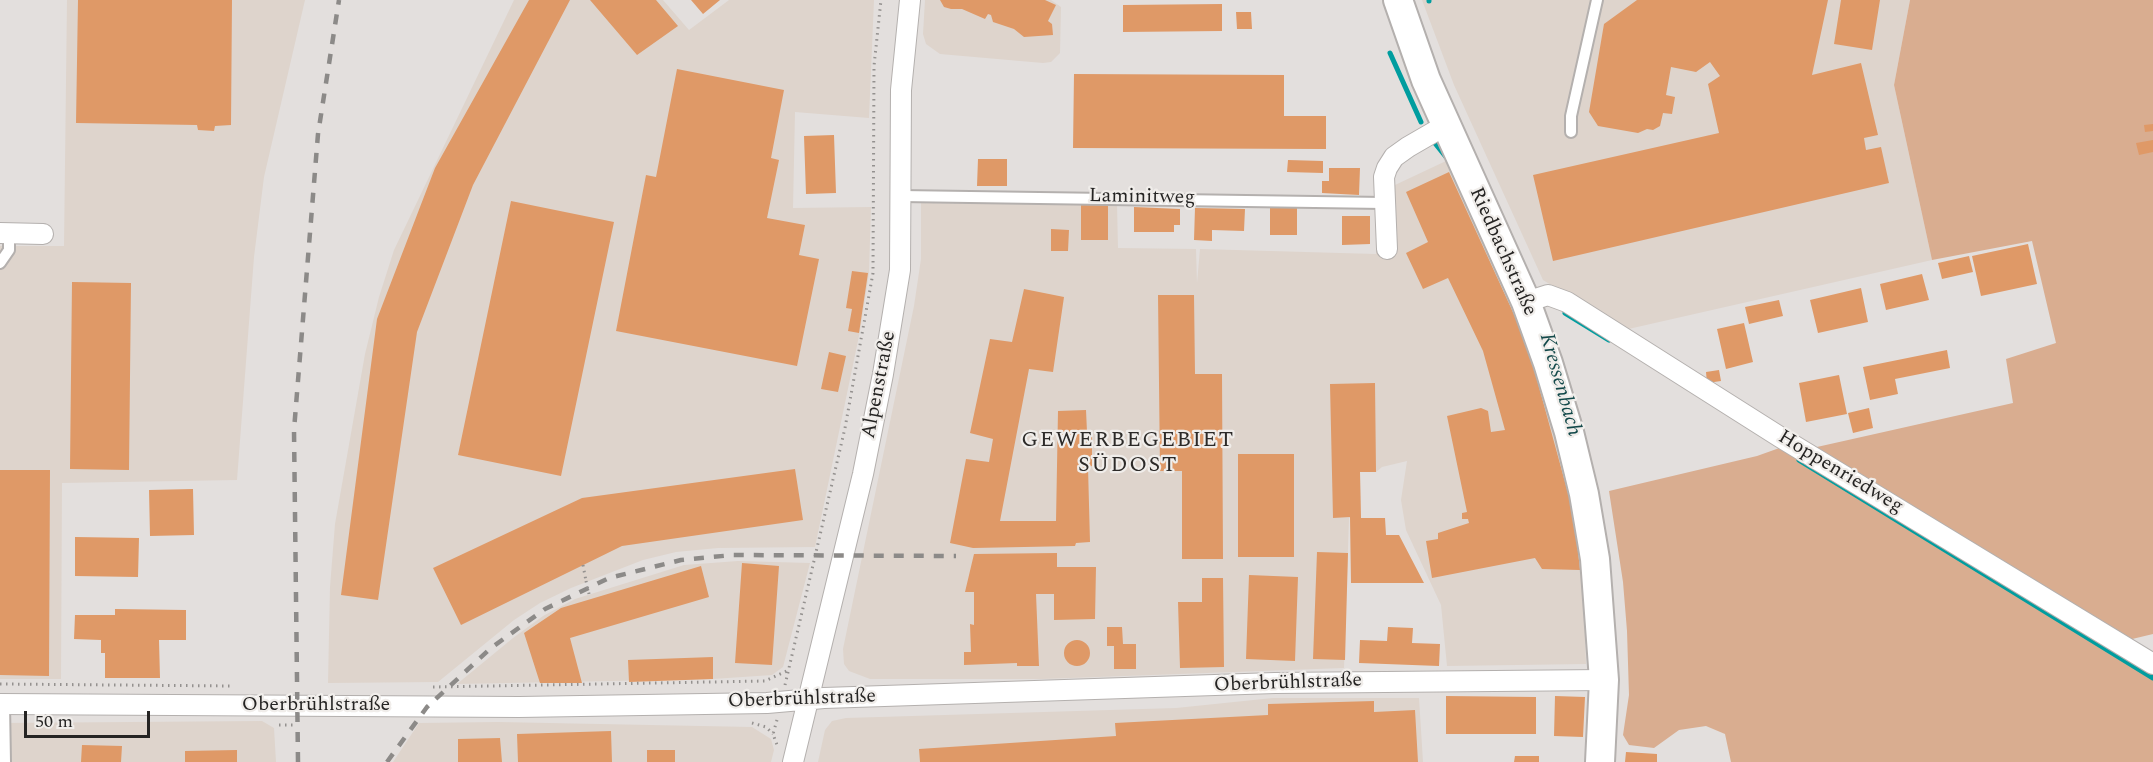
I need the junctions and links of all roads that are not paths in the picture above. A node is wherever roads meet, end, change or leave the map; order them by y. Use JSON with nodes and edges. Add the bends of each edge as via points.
{"nodes":[{"id":1,"x":909,"y":0,"type":"edge"},
{"id":2,"x":1398,"y":0,"type":"edge"},
{"id":3,"x":1597,"y":0,"type":"edge"},
{"id":4,"x":1571,"y":132,"type":"dead end"},
{"id":5,"x":1453,"y":134,"type":"junction"},
{"id":6,"x":901,"y":196,"type":"junction"},
{"id":7,"x":1384,"y":203,"type":"junction"},
{"id":8,"x":5,"y":233,"type":"edge"},
{"id":9,"x":44,"y":234,"type":"dead end"},
{"id":10,"x":1387,"y":249,"type":"dead end"},
{"id":11,"x":0,"y":263,"type":"edge"},
{"id":12,"x":1526,"y":302,"type":"junction"},
{"id":13,"x":2153,"y":663,"type":"edge"},
{"id":14,"x":1604,"y":680,"type":"junction"},
{"id":15,"x":807,"y":699,"type":"junction"},
{"id":16,"x":2,"y":704,"type":"edge"},
{"id":17,"x":5,"y":762,"type":"edge"},
{"id":18,"x":793,"y":762,"type":"edge"},
{"id":19,"x":1600,"y":762,"type":"edge"}],
"edges":[{"from":1,"to":6,"type":"street","name":"Alpenstraße","via":[[901,90]]},
{"from":2,"to":5,"type":"street","name":"Riedbachstraße","via":[[1426,80]]},
{"from":3,"to":4,"type":"lane","via":[[1571,116]]},
{"from":5,"to":7,"type":"street","via":[[1394,157],[1384,177]]},
{"from":5,"to":12,"type":"street","name":"Riedbachstraße"},
{"from":6,"to":7,"type":"lane","name":"Laminitweg"},
{"from":6,"to":15,"type":"street","name":"Alpenstraße","via":[[900,270],[884,374]]},
{"from":7,"to":10,"type":"street"},
{"from":8,"to":9,"type":"street"},
{"from":8,"to":11,"type":"lane","via":[[9,250]]},
{"from":12,"to":13,"type":"street","name":"Hoppenriedweg","via":[[1548,295],[1567,302],[1780,437]]},
{"from":12,"to":14,"type":"street","name":"Riedbachstraße","via":[[1553,362],[1584,494],[1595,559]]},
{"from":14,"to":15,"type":"street","name":"Oberbrühlstraße","via":[[1275,683]]},
{"from":14,"to":19,"type":"street","name":"Riedbachstraße"},
{"from":15,"to":16,"type":"street","name":"Oberbrühlstraße","via":[[496,707]]},
{"from":15,"to":18,"type":"street","name":"Alpenstraße"},
{"from":16,"to":17,"type":"lane"}]}
